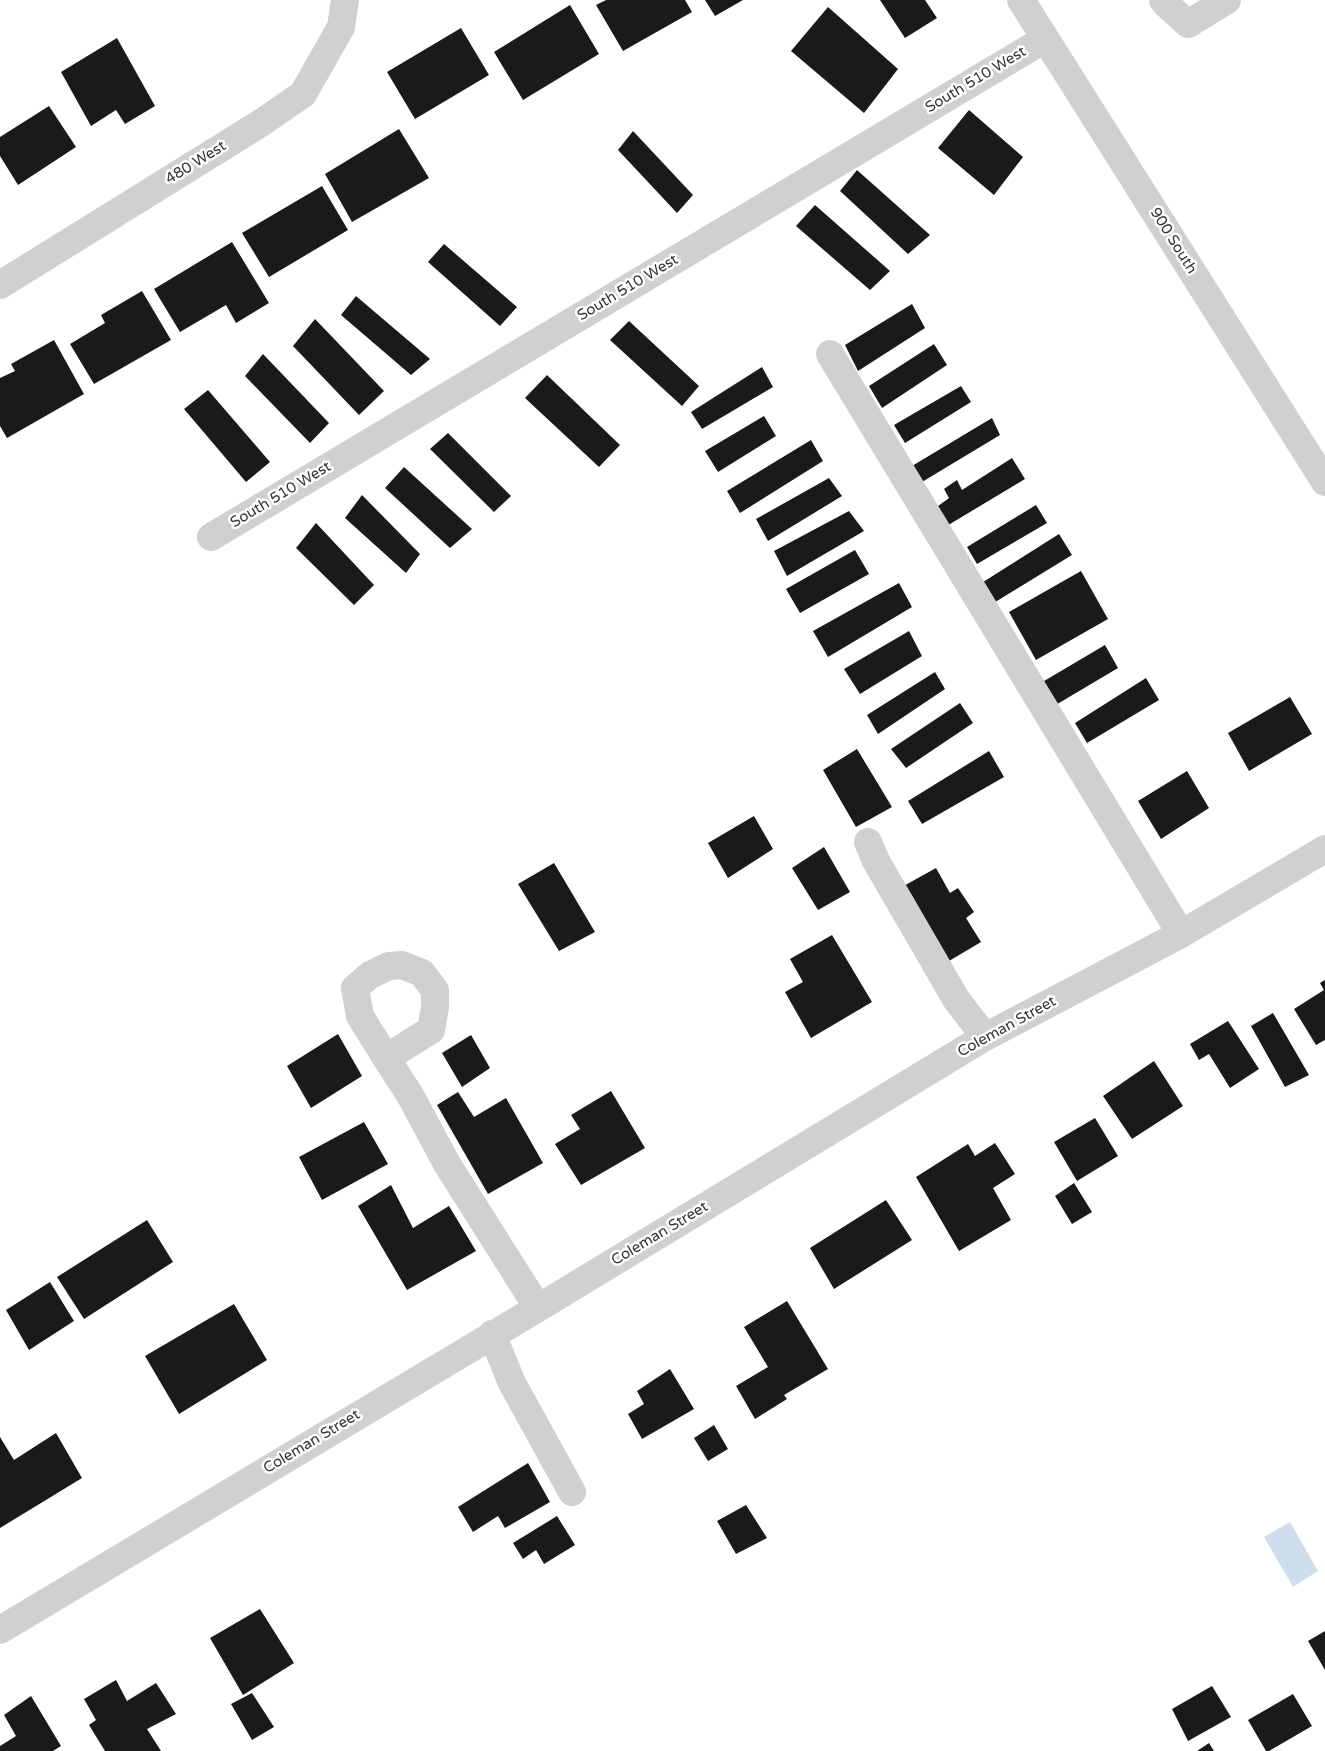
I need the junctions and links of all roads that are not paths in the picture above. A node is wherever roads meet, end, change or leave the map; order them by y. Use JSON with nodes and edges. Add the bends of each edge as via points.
{"nodes":[{"id":1,"x":346,"y":0,"type":"edge"},
{"id":2,"x":1020,"y":0,"type":"edge"},
{"id":3,"x":1163,"y":0,"type":"edge"},
{"id":4,"x":1227,"y":0,"type":"edge"},
{"id":5,"x":1045,"y":39,"type":"junction"},
{"id":6,"x":0,"y":285,"type":"edge"},
{"id":7,"x":830,"y":354,"type":"dead end"},
{"id":8,"x":1325,"y":482,"type":"edge"},
{"id":9,"x":212,"y":537,"type":"dead end"},
{"id":10,"x":868,"y":842,"type":"dead end"},
{"id":11,"x":1325,"y":849,"type":"edge"},
{"id":12,"x":1181,"y":934,"type":"junction"},
{"id":13,"x":985,"y":1037,"type":"junction"},
{"id":14,"x":386,"y":1058,"type":"dead end"},
{"id":15,"x":538,"y":1308,"type":"junction"},
{"id":16,"x":492,"y":1334,"type":"junction"},
{"id":17,"x":572,"y":1492,"type":"dead end"},
{"id":18,"x":0,"y":1630,"type":"edge"}],
"edges":[{"from":1,"to":6,"type":"street","name":"480 West","via":[[341,27],[303,94]]},
{"from":2,"to":5,"type":"street","name":"900 South"},
{"from":3,"to":4,"type":"street","via":[[1188,24]]},
{"from":5,"to":8,"type":"street","name":"900 South"},
{"from":5,"to":9,"type":"street","name":"South 510 West"},
{"from":7,"to":12,"type":"street"},
{"from":10,"to":13,"type":"street","via":[[956,999]]},
{"from":11,"to":12,"type":"street","name":"Coleman Street"},
{"from":12,"to":13,"type":"street","name":"Coleman Street"},
{"from":13,"to":15,"type":"street","name":"Coleman Street"},
{"from":14,"to":15,"type":"street","via":[[447,1164]]},
{"from":15,"to":16,"type":"street","name":"Coleman Street"},
{"from":16,"to":17,"type":"street","via":[[512,1383]]},
{"from":16,"to":18,"type":"street","name":"Coleman Street"}]}
